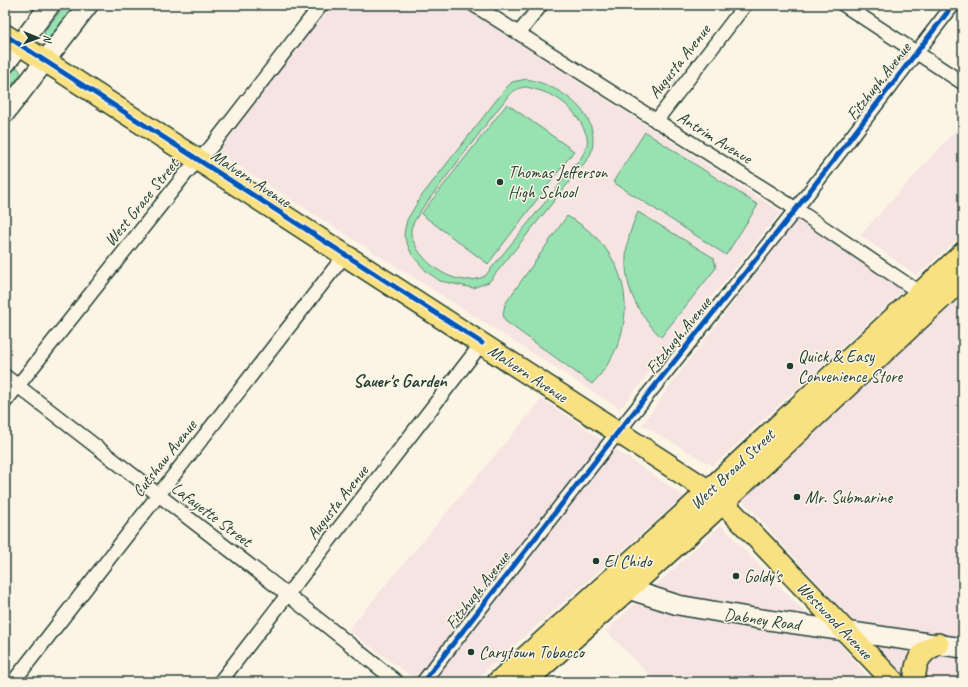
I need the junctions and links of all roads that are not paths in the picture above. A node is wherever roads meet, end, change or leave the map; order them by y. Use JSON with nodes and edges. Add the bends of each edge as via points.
{"nodes":[{"id":1,"x":50,"y":5,"type":"edge"},
{"id":2,"x":88,"y":5,"type":"edge"},
{"id":3,"x":321,"y":5,"type":"edge"},
{"id":4,"x":474,"y":5,"type":"edge"},
{"id":5,"x":541,"y":5,"type":"edge"},
{"id":6,"x":745,"y":5,"type":"edge"},
{"id":7,"x":844,"y":5,"type":"edge"},
{"id":8,"x":953,"y":5,"type":"edge"},
{"id":9,"x":519,"y":34,"type":"junction"},
{"id":10,"x":13,"y":40,"type":"edge"},
{"id":11,"x":918,"y":53,"type":"junction"},
{"id":12,"x":45,"y":61,"type":"junction"},
{"id":13,"x":5,"y":64,"type":"edge"},
{"id":14,"x":963,"y":83,"type":"edge"},
{"id":15,"x":5,"y":113,"type":"edge"},
{"id":16,"x":656,"y":120,"type":"junction"},
{"id":17,"x":198,"y":161,"type":"junction"},
{"id":18,"x":796,"y":209,"type":"junction"},
{"id":19,"x":963,"y":253,"type":"edge"},
{"id":20,"x":344,"y":256,"type":"junction"},
{"id":21,"x":963,"y":278,"type":"edge"},
{"id":22,"x":928,"y":298,"type":"junction"},
{"id":23,"x":482,"y":343,"type":"junction"},
{"id":24,"x":5,"y":376,"type":"edge"},
{"id":25,"x":18,"y":386,"type":"junction"},
{"id":26,"x":5,"y":402,"type":"edge"},
{"id":27,"x":618,"y":432,"type":"junction"},
{"id":28,"x":158,"y":495,"type":"junction"},
{"id":29,"x":715,"y":497,"type":"junction"},
{"id":30,"x":622,"y":582,"type":"junction"},
{"id":31,"x":288,"y":595,"type":"junction"},
{"id":32,"x":845,"y":630,"type":"junction"},
{"id":33,"x":938,"y":644,"type":"junction"},
{"id":34,"x":963,"y":648,"type":"edge"},
{"id":35,"x":12,"y":680,"type":"edge"},
{"id":36,"x":220,"y":682,"type":"edge"},
{"id":37,"x":396,"y":682,"type":"edge"},
{"id":38,"x":423,"y":682,"type":"edge"},
{"id":39,"x":498,"y":682,"type":"edge"},
{"id":40,"x":525,"y":682,"type":"edge"},
{"id":41,"x":894,"y":682,"type":"edge"},
{"id":42,"x":915,"y":682,"type":"edge"}],
"edges":[{"from":1,"to":10,"type":"street"},
{"from":2,"to":12,"type":"street"},
{"from":3,"to":17,"type":"street","name":"West Grace Street"},
{"from":4,"to":9,"type":"street","name":"Antrim Avenue"},
{"from":5,"to":9,"type":"street"},
{"from":6,"to":16,"type":"street","name":"Augusta Avenue"},
{"from":7,"to":11,"type":"street"},
{"from":8,"to":11,"type":"street","name":"Fitzhugh Avenue"},
{"from":9,"to":16,"type":"street","name":"Antrim Avenue"},
{"from":10,"to":12,"type":"main road","name":"Malvern Avenue"},
{"from":10,"to":13,"type":"street"},
{"from":11,"to":14,"type":"street"},
{"from":11,"to":18,"type":"street","name":"Fitzhugh Avenue"},
{"from":12,"to":15,"type":"street"},
{"from":12,"to":17,"type":"main road","name":"Malvern Avenue"},
{"from":16,"to":18,"type":"street","name":"Antrim Avenue"},
{"from":17,"to":20,"type":"main road","name":"Malvern Avenue"},
{"from":17,"to":25,"type":"street","name":"West Grace Street"},
{"from":18,"to":22,"type":"street","name":"Antrim Avenue"},
{"from":18,"to":27,"type":"street","name":"Fitzhugh Avenue"},
{"from":19,"to":22,"type":"main road","name":"West Broad Street"},
{"from":20,"to":23,"type":"main road","name":"Malvern Avenue"},
{"from":20,"to":28,"type":"street","name":"Cutshaw Avenue"},
{"from":21,"to":22,"type":"main road","name":"West Broad Street"},
{"from":22,"to":29,"type":"main road","name":"West Broad Street"},
{"from":23,"to":27,"type":"main road","name":"Malvern Avenue"},
{"from":23,"to":31,"type":"street","name":"Augusta Avenue"},
{"from":24,"to":25,"type":"street","name":"Lafayette Street"},
{"from":25,"to":26,"type":"street","name":"West Grace Street"},
{"from":25,"to":28,"type":"street","name":"Lafayette Street"},
{"from":27,"to":29,"type":"main road","name":"Malvern Avenue"},
{"from":27,"to":38,"type":"street","name":"Fitzhugh Avenue"},
{"from":28,"to":31,"type":"street","name":"Lafayette Street"},
{"from":28,"to":35,"type":"street","name":"Cutshaw Avenue"},
{"from":29,"to":30,"type":"main road","name":"West Broad Street"},
{"from":29,"to":32,"type":"main road","name":"Westwood Avenue"},
{"from":30,"to":32,"type":"street","name":"Dabney Road","via":[[664,601],[714,612]]},
{"from":30,"to":39,"type":"main road","name":"West Broad Street"},
{"from":30,"to":40,"type":"main road","name":"West Broad Street"},
{"from":31,"to":36,"type":"street","name":"Augusta Avenue"},
{"from":31,"to":37,"type":"street","name":"Lafayette Street"},
{"from":32,"to":33,"type":"street","name":"Dabney Road"},
{"from":32,"to":41,"type":"main road","name":"Westwood Avenue"},
{"from":33,"to":34,"type":"street","name":"Dabney Road"},
{"from":33,"to":42,"type":"main road","via":[[926,649],[921,655],[915,672]]}]}
